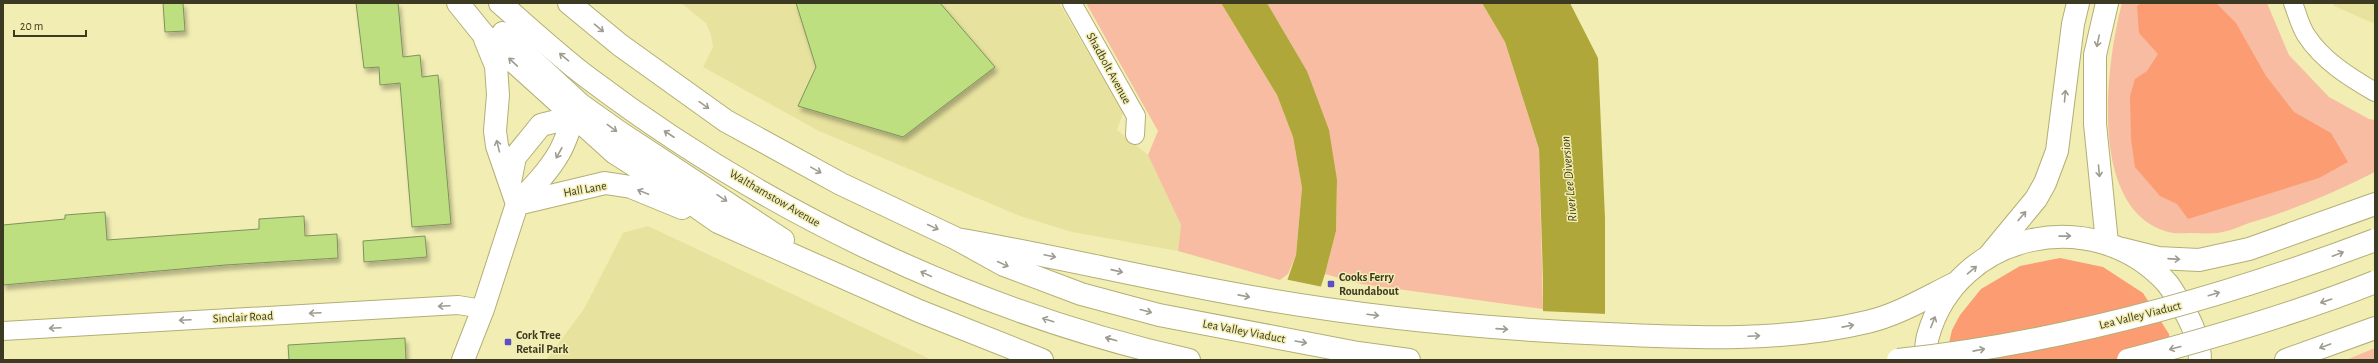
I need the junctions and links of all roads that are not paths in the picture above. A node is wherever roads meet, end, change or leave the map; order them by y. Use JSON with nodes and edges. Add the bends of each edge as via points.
{"nodes":[{"id":1,"x":458,"y":3,"type":"edge"},
{"id":2,"x":462,"y":3,"type":"edge"},
{"id":3,"x":500,"y":3,"type":"edge"},
{"id":4,"x":569,"y":3,"type":"edge"},
{"id":5,"x":1072,"y":3,"type":"edge"},
{"id":6,"x":2078,"y":3,"type":"edge"},
{"id":7,"x":2107,"y":3,"type":"edge"},
{"id":8,"x":2293,"y":3,"type":"edge"},
{"id":9,"x":483,"y":34,"type":"junction"},
{"id":10,"x":2375,"y":92,"type":"edge"},
{"id":11,"x":577,"y":111,"type":"junction"},
{"id":12,"x":1135,"y":136,"type":"dead end"},
{"id":13,"x":510,"y":182,"type":"junction"},
{"id":14,"x":518,"y":204,"type":"junction"},
{"id":15,"x":2375,"y":204,"type":"edge"},
{"id":16,"x":718,"y":222,"type":"junction"},
{"id":17,"x":957,"y":239,"type":"junction"},
{"id":18,"x":2375,"y":240,"type":"edge"},
{"id":19,"x":2114,"y":246,"type":"junction"},
{"id":20,"x":1988,"y":256,"type":"junction"},
{"id":21,"x":833,"y":274,"type":"junction"},
{"id":22,"x":2375,"y":282,"type":"edge"},
{"id":23,"x":1956,"y":283,"type":"junction"},
{"id":24,"x":483,"y":309,"type":"junction"},
{"id":25,"x":2375,"y":328,"type":"edge"},
{"id":26,"x":3,"y":331,"type":"edge"},
{"id":27,"x":463,"y":360,"type":"edge"},
{"id":28,"x":1042,"y":360,"type":"edge"},
{"id":29,"x":1189,"y":360,"type":"edge"},
{"id":30,"x":1409,"y":360,"type":"edge"},
{"id":31,"x":1898,"y":360,"type":"edge"},
{"id":32,"x":1925,"y":360,"type":"edge"},
{"id":33,"x":2128,"y":360,"type":"edge"},
{"id":34,"x":2200,"y":360,"type":"edge"},
{"id":35,"x":2286,"y":360,"type":"edge"}],
"edges":[{"from":1,"to":9,"type":"main road"},
{"from":2,"to":11,"type":"main road","via":[[489,21]]},
{"from":29,"to":3,"type":"main road","name":"Walthamstow Avenue","one_way":true,"via":[[1085,332],[953,286],[852,240],[770,197],[647,120],[592,80]]},
{"from":4,"to":17,"type":"main road","one_way":true,"via":[[620,45],[726,121],[841,184]]},
{"from":5,"to":12,"type":"street","name":"Shadbolt Avenue","via":[[1136,116]]},
{"from":20,"to":6,"type":"main road","one_way":true,"via":[[2036,199],[2057,151],[2073,24]]},
{"from":7,"to":19,"type":"main road","one_way":true,"via":[[2095,55],[2095,124]]},
{"from":8,"to":10,"type":"street","via":[[2305,34],[2322,55],[2337,68]]},
{"from":11,"to":9,"type":"main road","one_way":true},
{"from":13,"to":9,"type":"main road","one_way":true,"via":[[497,146],[495,131],[498,95],[496,66]]},
{"from":11,"to":13,"type":"main road","via":[[541,125],[515,157]]},
{"from":11,"to":14,"type":"main road","one_way":true,"via":[[566,139],[548,171]]},
{"from":11,"to":16,"type":"main road","via":[[615,153]]},
{"from":11,"to":21,"type":"main road","one_way":true,"via":[[618,132],[695,181]]},
{"from":13,"to":14,"type":"main road"},
{"from":16,"to":14,"type":"main road","name":"Hall Lane","one_way":true,"via":[[632,187],[605,184]]},
{"from":14,"to":24,"type":"main road"},
{"from":19,"to":15,"type":"main road","one_way":true,"via":[[2158,258],[2199,260],[2249,249]]},
{"from":16,"to":21,"type":"main road"},
{"from":17,"to":23,"type":"main road","one_way":true,"via":[[1253,298],[1451,325],[1532,331],[1714,337],[1809,333],[1869,322],[1897,312]]},
{"from":17,"to":30,"type":"main road","name":"Lea Valley Viaduct","one_way":true,"via":[[1004,265],[1081,294],[1159,315],[1358,353]]},
{"from":31,"to":18,"type":"main road","name":"Lea Valley Viaduct","one_way":true,"bridge":true,"via":[[1965,352],[2068,333],[2173,307],[2305,267]]},
{"from":20,"to":19,"type":"main road","one_way":true,"via":[[2024,240],[2068,236]]},
{"from":19,"to":34,"type":"main road","via":[[2140,259],[2167,283],[2190,320]]},
{"from":23,"to":20,"type":"main road","one_way":true},
{"from":21,"to":28,"type":"main road"},
{"from":22,"to":33,"type":"main road","one_way":true,"bridge":true,"via":[[2328,301],[2219,336]]},
{"from":32,"to":23,"type":"main road","one_way":true,"via":[[1928,337],[1938,311]]},
{"from":24,"to":26,"type":"street","name":"Sinclair Road","one_way":true,"via":[[458,305]]},
{"from":24,"to":27,"type":"main road"},
{"from":25,"to":35,"type":"main road","one_way":true}]}
